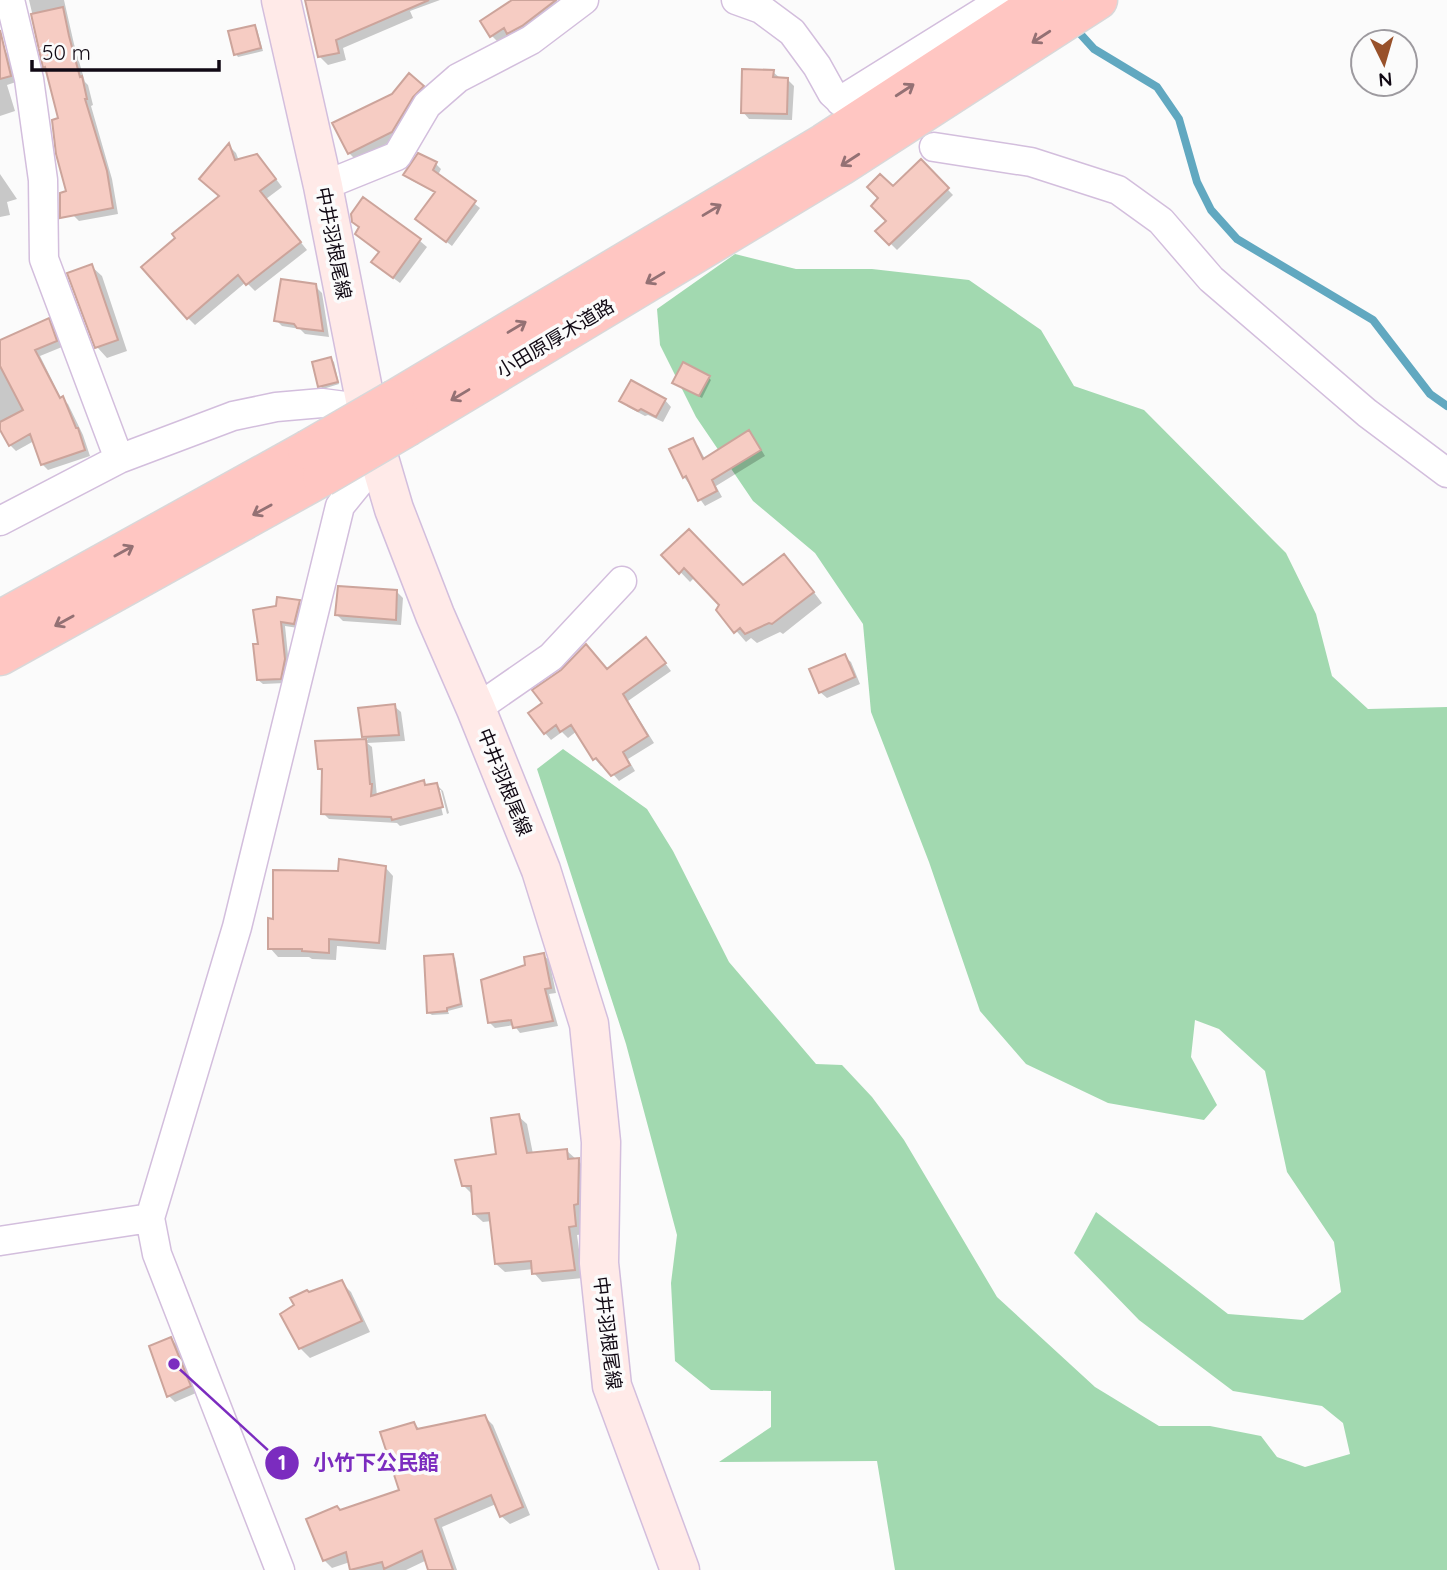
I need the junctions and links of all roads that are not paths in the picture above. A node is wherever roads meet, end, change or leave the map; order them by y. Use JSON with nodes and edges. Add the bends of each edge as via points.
{"nodes":[{"id":1,"x":10,"y":0,"type":"edge"},
{"id":2,"x":281,"y":0,"type":"edge"},
{"id":3,"x":584,"y":0,"type":"edge"},
{"id":4,"x":736,"y":0,"type":"edge"},
{"id":5,"x":1002,"y":0,"type":"edge"},
{"id":6,"x":1043,"y":0,"type":"edge"},
{"id":7,"x":1098,"y":0,"type":"edge"},
{"id":8,"x":934,"y":147,"type":"dead end"},
{"id":9,"x":323,"y":186,"type":"junction"},
{"id":10,"x":391,"y":413,"type":"junction"},
{"id":11,"x":379,"y":458,"type":"junction"},
{"id":12,"x":119,"y":459,"type":"junction"},
{"id":13,"x":315,"y":463,"type":"junction"},
{"id":14,"x":1447,"y":473,"type":"edge"},
{"id":15,"x":0,"y":521,"type":"edge"},
{"id":16,"x":622,"y":582,"type":"dead end"},
{"id":17,"x":0,"y":620,"type":"edge"},
{"id":18,"x":0,"y":656,"type":"edge"},
{"id":19,"x":476,"y":709,"type":"junction"},
{"id":20,"x":150,"y":1219,"type":"junction"},
{"id":21,"x":0,"y":1241,"type":"edge"},
{"id":22,"x":280,"y":1570,"type":"edge"},
{"id":23,"x":680,"y":1570,"type":"edge"}],
"edges":[{"from":1,"to":12,"type":"street","via":[[29,79],[40,155],[44,259]]},
{"from":2,"to":9,"type":"main road","name":"中井羽根尾線"},
{"from":3,"to":9,"type":"street","via":[[531,40],[457,78],[426,105],[397,156]]},
{"from":4,"to":5,"type":"street","via":[[761,9],[792,32],[843,104]]},
{"from":10,"to":6,"type":"highway","name":"小田原厚木道路","one_way":true,"via":[[824,143]]},
{"from":7,"to":10,"type":"highway","name":"小田原厚木道路","one_way":true,"via":[[841,166]]},
{"from":8,"to":14,"type":"street","via":[[1031,163],[1118,190],[1161,220],[1211,279],[1367,413]]},
{"from":9,"to":10,"type":"main road","name":"中井羽根尾線"},
{"from":10,"to":11,"type":"main road","name":"中井羽根尾線"},
{"from":10,"to":12,"type":"street","via":[[322,403],[276,407],[233,416]]},
{"from":10,"to":13,"type":"highway","name":"小田原厚木道路","bridge":true},
{"from":11,"to":19,"type":"main road","name":"中井羽根尾線","via":[[394,509]]},
{"from":11,"to":20,"type":"street","via":[[340,506],[237,927]]},
{"from":12,"to":15,"type":"street"},
{"from":17,"to":13,"type":"highway","name":"小田原厚木道路","one_way":true},
{"from":13,"to":18,"type":"highway","name":"小田原厚木道路","one_way":true},
{"from":16,"to":19,"type":"street","via":[[551,657]]},
{"from":19,"to":23,"type":"main road","name":"中井羽根尾線","via":[[541,870],[589,1024],[601,1142],[599,1263],[611,1386]]},
{"from":20,"to":21,"type":"street"},
{"from":20,"to":22,"type":"street","via":[[157,1254]]}]}
